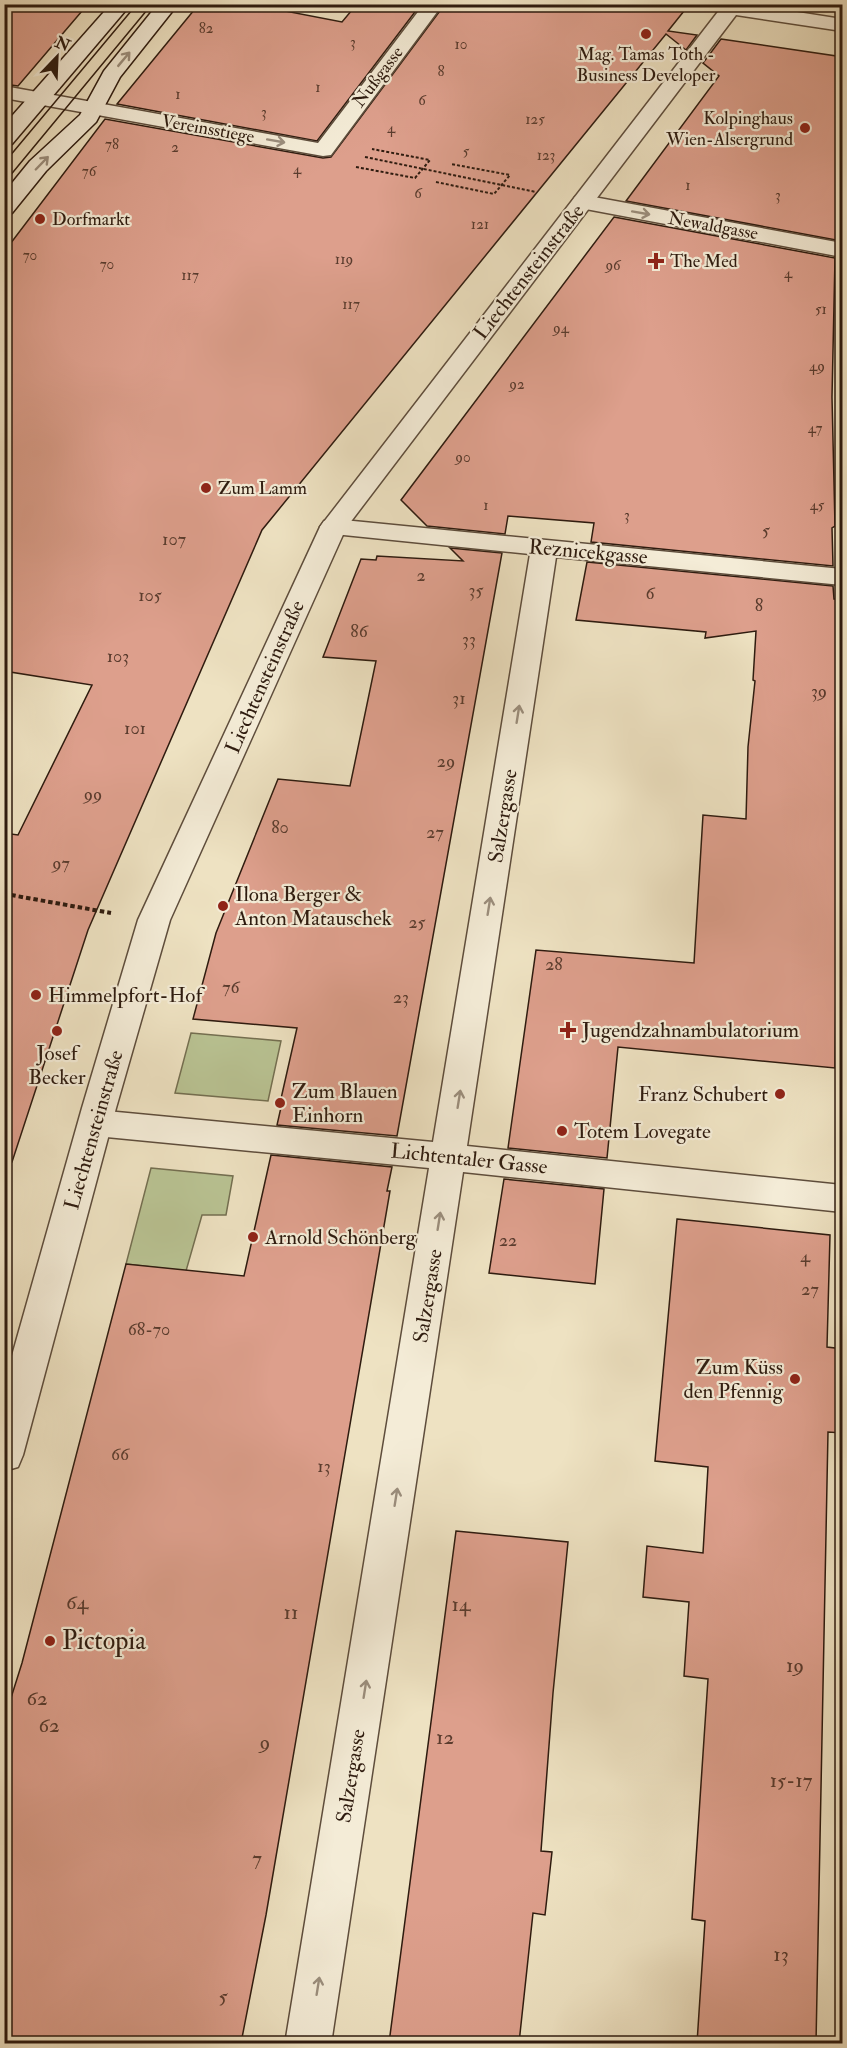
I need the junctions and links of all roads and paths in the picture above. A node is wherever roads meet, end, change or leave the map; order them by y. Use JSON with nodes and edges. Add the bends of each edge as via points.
{"nodes":[{"id":1,"x":122,"y":4,"type":"edge"},
{"id":2,"x":169,"y":4,"type":"edge"},
{"id":3,"x":434,"y":4,"type":"edge"},
{"id":4,"x":725,"y":6,"type":"edge"},
{"id":5,"x":843,"y":25,"type":"edge"},
{"id":6,"x":4,"y":92,"type":"edge"},
{"id":7,"x":40,"y":98,"type":"junction"},
{"id":8,"x":94,"y":108,"type":"junction"},
{"id":9,"x":4,"y":139,"type":"edge"},
{"id":10,"x":372,"y":149,"type":"dead end"},
{"id":11,"x":322,"y":150,"type":"joint"},
{"id":12,"x":363,"y":157,"type":"dead end"},
{"id":13,"x":451,"y":164,"type":"dead end"},
{"id":14,"x":355,"y":167,"type":"dead end"},
{"id":15,"x":423,"y":169,"type":"junction"},
{"id":16,"x":436,"y":182,"type":"dead end"},
{"id":17,"x":501,"y":185,"type":"junction"},
{"id":18,"x":536,"y":192,"type":"dead end"},
{"id":19,"x":583,"y":202,"type":"junction"},
{"id":20,"x":4,"y":208,"type":"edge"},
{"id":21,"x":843,"y":250,"type":"edge"},
{"id":22,"x":333,"y":527,"type":"junction"},
{"id":23,"x":544,"y":548,"type":"junction"},
{"id":24,"x":843,"y":576,"type":"edge"},
{"id":25,"x":4,"y":908,"type":"edge"},
{"id":26,"x":154,"y":920,"type":"junction"},
{"id":27,"x":96,"y":1123,"type":"junction"},
{"id":28,"x":449,"y":1157,"type":"junction"},
{"id":29,"x":843,"y":1199,"type":"edge"},
{"id":30,"x":4,"y":1455,"type":"edge"},
{"id":31,"x":308,"y":2043,"type":"edge"}],
"edges":[{"from":1,"to":7,"type":"street"},
{"from":8,"to":2,"type":"street","one_way":true,"via":[[111,75]]},
{"from":3,"to":11,"type":"street","name":"Nußgasse"},
{"from":4,"to":5,"type":"street"},
{"from":4,"to":19,"type":"street","name":"Liechtensteinstraße"},
{"from":6,"to":7,"type":"street","name":"Vereinsstiege"},
{"from":7,"to":8,"type":"street","name":"Vereinsstiege"},
{"from":7,"to":9,"type":"street"},
{"from":8,"to":11,"type":"street","name":"Vereinsstiege","one_way":true},
{"from":20,"to":8,"type":"street","one_way":true},
{"from":10,"to":15,"type":"path","via":[[430,160]]},
{"from":12,"to":15,"type":"path"},
{"from":13,"to":17,"type":"path","via":[[510,175]]},
{"from":14,"to":15,"type":"path","via":[[415,178]]},
{"from":15,"to":17,"type":"path"},
{"from":16,"to":17,"type":"path","via":[[494,194]]},
{"from":17,"to":18,"type":"path"},
{"from":19,"to":21,"type":"street","name":"Newaldgasse","one_way":true},
{"from":19,"to":22,"type":"street","name":"Liechtensteinstraße"},
{"from":22,"to":23,"type":"street","name":"Reznicekgasse"},
{"from":22,"to":26,"type":"street","name":"Liechtensteinstraße"},
{"from":23,"to":24,"type":"street","name":"Reznicekgasse"},
{"from":28,"to":23,"type":"street","name":"Salzergasse","one_way":true},
{"from":25,"to":26,"type":"path","via":[[11,895]]},
{"from":26,"to":27,"type":"street","name":"Liechtensteinstraße"},
{"from":27,"to":28,"type":"street","name":"Lichtentaler Gasse"},
{"from":27,"to":30,"type":"street","name":"Liechtensteinstraße"},
{"from":28,"to":29,"type":"street","name":"Lichtentaler Gasse"},
{"from":31,"to":28,"type":"street","name":"Salzergasse","one_way":true}]}
